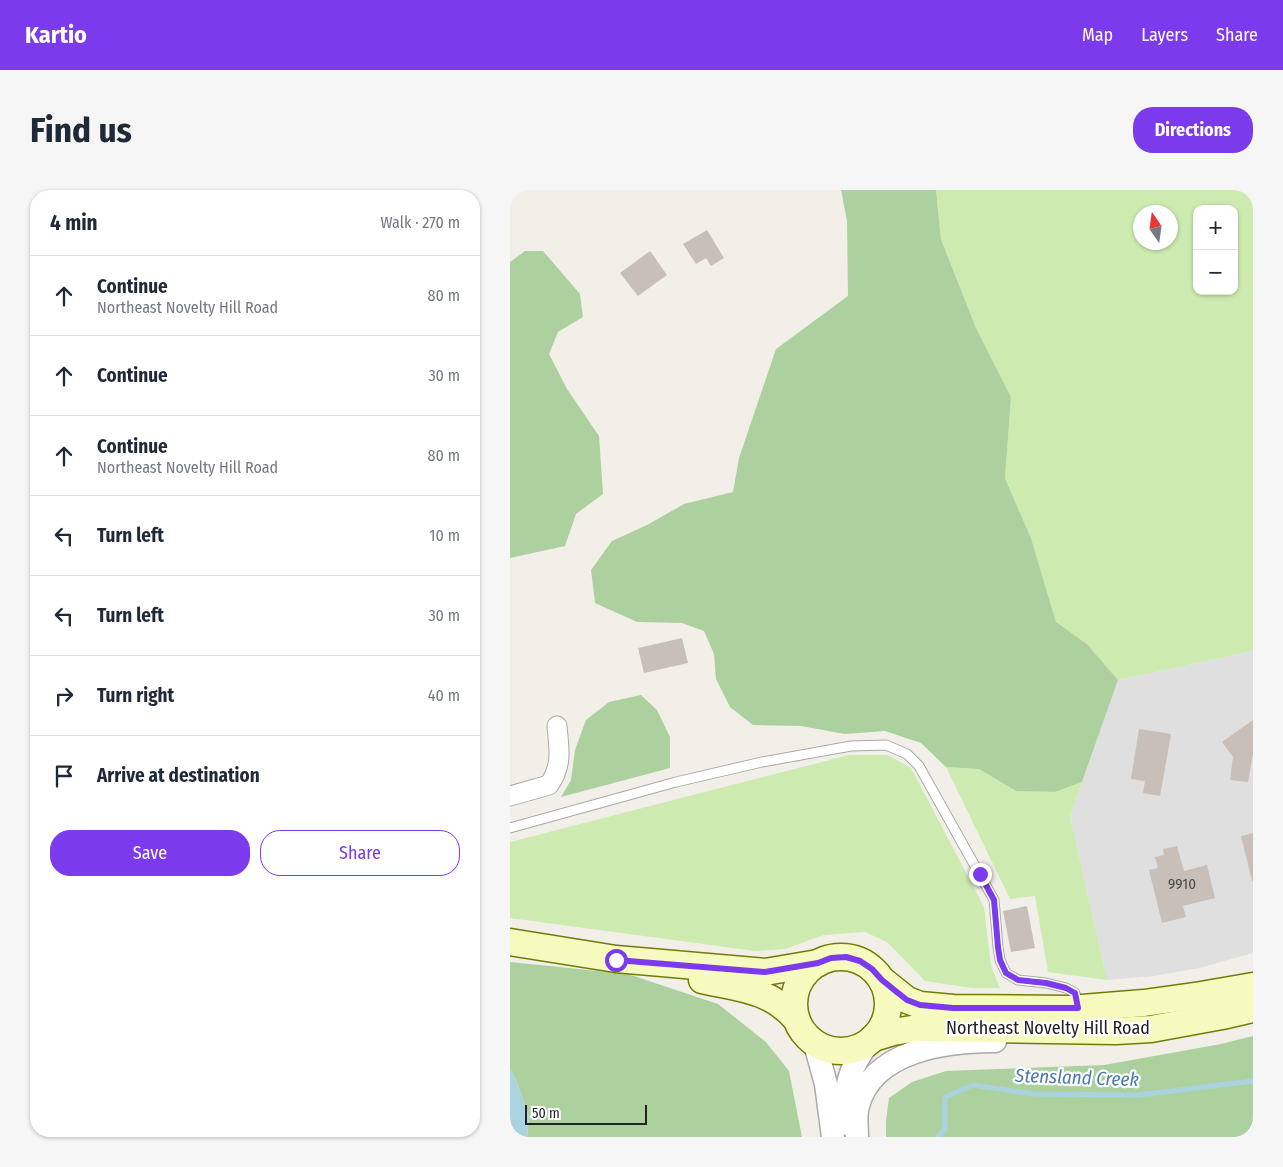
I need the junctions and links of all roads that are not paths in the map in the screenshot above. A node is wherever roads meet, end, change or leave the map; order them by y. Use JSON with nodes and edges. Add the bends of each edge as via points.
{"nodes":[{"id":1,"x":557,"y":726,"type":"dead end"},
{"id":2,"x":510,"y":796,"type":"edge"},
{"id":3,"x":510,"y":828,"type":"edge"},
{"id":4,"x":510,"y":942,"type":"edge"},
{"id":5,"x":616,"y":960,"type":"junction"},
{"id":6,"x":818,"y":963,"type":"junction"},
{"id":7,"x":882,"y":980,"type":"junction"},
{"id":8,"x":1253,"y":986,"type":"edge"},
{"id":9,"x":1078,"y":1008,"type":"junction"},
{"id":10,"x":1253,"y":1009,"type":"edge"},
{"id":11,"x":796,"y":1019,"type":"junction"},
{"id":12,"x":1116,"y":1031,"type":"junction"},
{"id":13,"x":872,"y":1039,"type":"junction"},
{"id":14,"x":815,"y":1044,"type":"junction"},
{"id":15,"x":833,"y":1137,"type":"edge"},
{"id":16,"x":848,"y":1137,"type":"edge"},
{"id":17,"x":857,"y":1137,"type":"edge"}],
"edges":[{"from":1,"to":2,"type":"street","via":[[558,773],[549,785]]},
{"from":3,"to":9,"type":"lane","via":[[762,762],[851,746],[886,745],[907,754],[919,766],[994,900],[1000,960],[1006,973],[1018,980],[1066,988],[1075,993]]},
{"from":4,"to":5,"type":"main road"},
{"from":5,"to":6,"type":"main road","via":[[765,972]]},
{"from":5,"to":11,"type":"main road","via":[[760,993],[785,1007]]},
{"from":6,"to":7,"type":"main road","via":[[846,957],[860,961]]},
{"from":6,"to":11,"type":"main road","via":[[805,973],[796,987],[793,1003]]},
{"from":7,"to":9,"type":"main road","name":"Northeast Novelty Hill Road","via":[[907,1000],[920,1005],[963,1009]]},
{"from":7,"to":13,"type":"main road","via":[[887,993],[886,1019]]},
{"from":8,"to":9,"type":"main road","name":"Northeast Novelty Hill Road","via":[[1201,996]]},
{"from":10,"to":12,"type":"main road","name":"Northeast Novelty Hill Road","via":[[1151,1029]]},
{"from":11,"to":14,"type":"main road","via":[[803,1033]]},
{"from":12,"to":13,"type":"main road","name":"Northeast Novelty Hill Road","via":[[918,1028]]},
{"from":12,"to":17,"type":"street","via":[[1059,1039],[952,1043],[900,1058],[872,1079],[864,1092],[858,1106]]},
{"from":13,"to":14,"type":"main road","via":[[858,1048],[843,1051],[828,1050]]},
{"from":13,"to":16,"type":"street","via":[[850,1071],[846,1107]]},
{"from":14,"to":15,"type":"street","via":[[826,1084]]}]}
